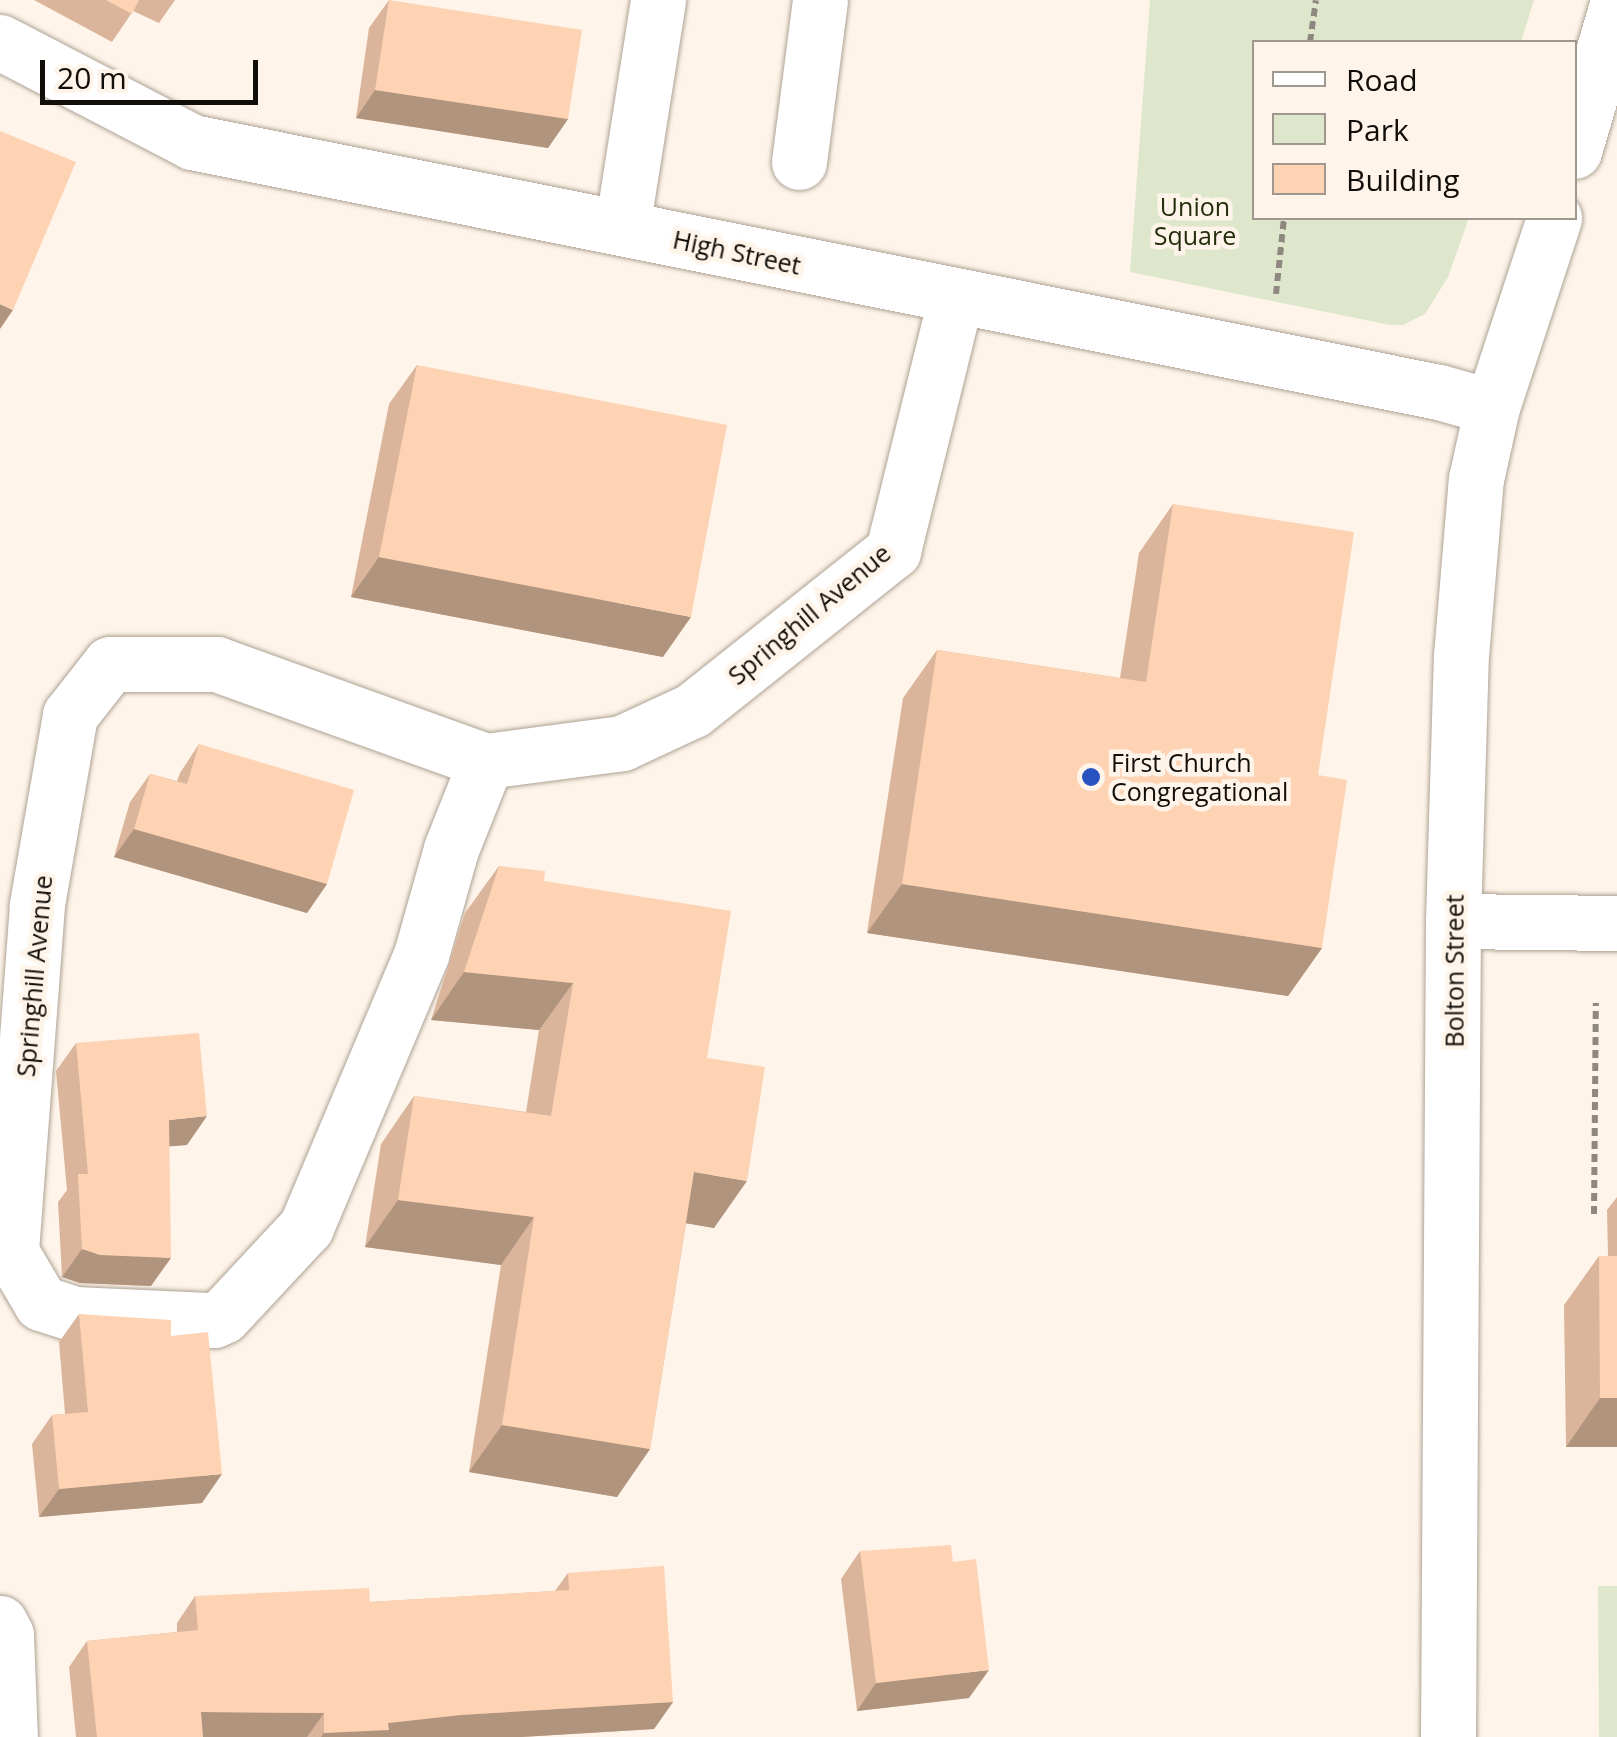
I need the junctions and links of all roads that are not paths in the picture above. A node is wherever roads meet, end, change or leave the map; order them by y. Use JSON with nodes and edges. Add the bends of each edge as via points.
{"nodes":[{"id":1,"x":658,"y":0,"type":"edge"},
{"id":2,"x":820,"y":0,"type":"edge"},
{"id":3,"x":1617,"y":5,"type":"edge"},
{"id":4,"x":0,"y":42,"type":"edge"},
{"id":5,"x":1577,"y":141,"type":"edge"},
{"id":6,"x":799,"y":162,"type":"dead end"},
{"id":7,"x":1553,"y":220,"type":"edge"},
{"id":8,"x":622,"y":228,"type":"junction"},
{"id":9,"x":956,"y":297,"type":"junction"},
{"id":10,"x":1492,"y":407,"type":"junction"},
{"id":11,"x":486,"y":762,"type":"junction"},
{"id":12,"x":1453,"y":921,"type":"junction"},
{"id":13,"x":1617,"y":922,"type":"edge"},
{"id":14,"x":0,"y":1623,"type":"edge"},
{"id":15,"x":10,"y":1737,"type":"edge"},
{"id":16,"x":1448,"y":1737,"type":"edge"}],
"edges":[{"from":1,"to":8,"type":"street"},
{"from":2,"to":6,"type":"street"},
{"from":3,"to":5,"type":"street"},
{"from":4,"to":8,"type":"street","name":"High Street","via":[[192,142]]},
{"from":7,"to":10,"type":"street","name":"Bolton Street"},
{"from":8,"to":9,"type":"street","name":"High Street"},
{"from":9,"to":10,"type":"street","name":"High Street"},
{"from":9,"to":11,"type":"street","name":"Springhill Avenue","via":[[893,551],[693,710],[622,743]]},
{"from":10,"to":12,"type":"street","name":"Bolton Street","via":[[1476,479],[1461,656]]},
{"from":11,"to":11,"type":"street","name":"Springhill Avenue","via":[[420,955],[306,1227],[214,1320],[74,1314],[40,1302],[11,1252],[37,905],[70,715],[110,664],[216,664]]},
{"from":12,"to":13,"type":"street"},
{"from":12,"to":16,"type":"street","name":"Bolton Street"},
{"from":14,"to":15,"type":"street"}]}
